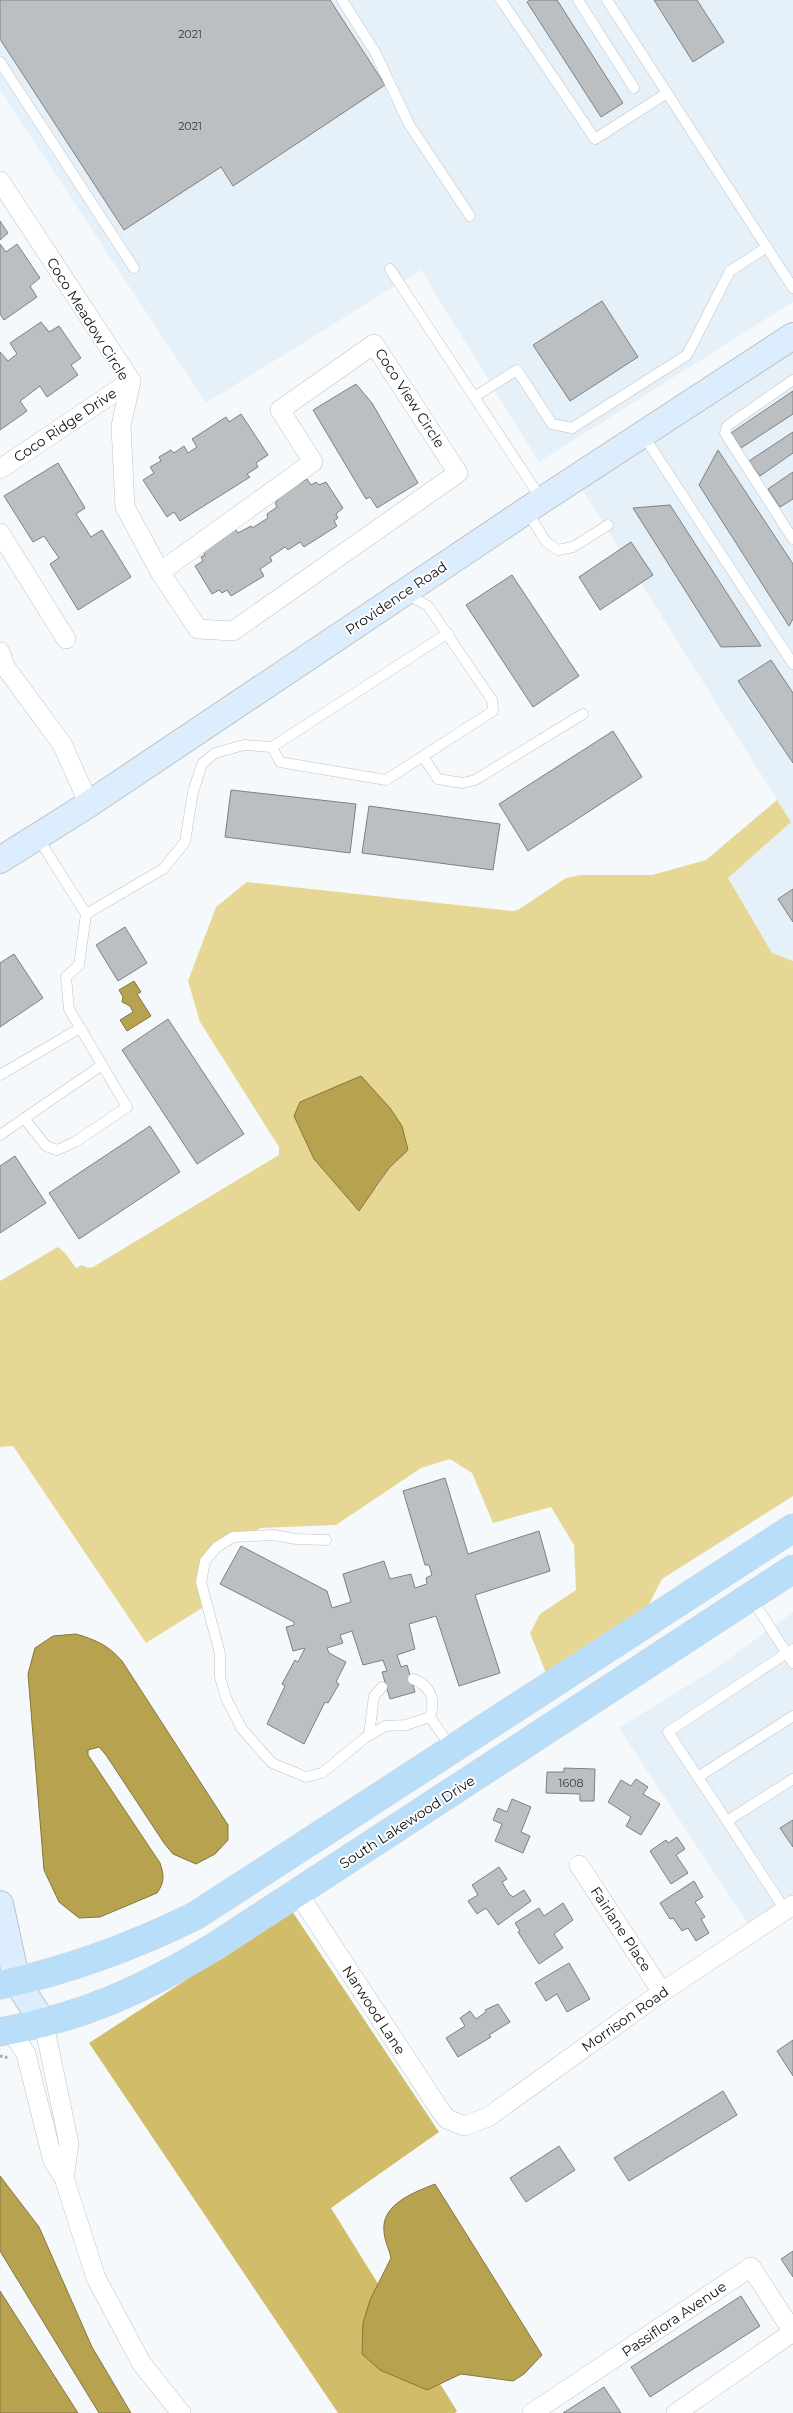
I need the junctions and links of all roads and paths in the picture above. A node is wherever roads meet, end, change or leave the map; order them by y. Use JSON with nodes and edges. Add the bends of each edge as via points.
{"nodes":[{"id":1,"x":342,"y":0,"type":"edge"},
{"id":2,"x":501,"y":0,"type":"edge"},
{"id":3,"x":578,"y":0,"type":"edge"},
{"id":4,"x":607,"y":0,"type":"edge"},
{"id":5,"x":0,"y":62,"type":"edge"},
{"id":6,"x":634,"y":88,"type":"dead end"},
{"id":7,"x":667,"y":93,"type":"junction"},
{"id":8,"x":0,"y":181,"type":"edge"},
{"id":9,"x":470,"y":216,"type":"dead end"},
{"id":10,"x":767,"y":247,"type":"junction"},
{"id":11,"x":134,"y":268,"type":"dead end"},
{"id":12,"x":390,"y":269,"type":"dead end"},
{"id":13,"x":793,"y":288,"type":"edge"},
{"id":14,"x":793,"y":336,"type":"edge"},
{"id":15,"x":793,"y":380,"type":"edge"},
{"id":16,"x":130,"y":381,"type":"junction"},
{"id":17,"x":474,"y":398,"type":"junction"},
{"id":18,"x":642,"y":434,"type":"junction"},
{"id":19,"x":0,"y":469,"type":"edge"},
{"id":20,"x":534,"y":505,"type":"junction"},
{"id":21,"x":608,"y":525,"type":"dead end"},
{"id":22,"x":0,"y":533,"type":"edge"},
{"id":23,"x":793,"y":539,"type":"edge"},
{"id":24,"x":160,"y":572,"type":"junction"},
{"id":25,"x":404,"y":593,"type":"junction"},
{"id":26,"x":198,"y":629,"type":"joint"},
{"id":27,"x":448,"y":633,"type":"junction"},
{"id":28,"x":66,"y":639,"type":"dead end"},
{"id":29,"x":2,"y":664,"type":"edge"},
{"id":30,"x":793,"y":664,"type":"edge"},
{"id":31,"x":583,"y":714,"type":"dead end"},
{"id":32,"x":272,"y":747,"type":"junction"},
{"id":33,"x":423,"y":757,"type":"junction"},
{"id":34,"x":89,"y":804,"type":"junction"},
{"id":35,"x":37,"y":837,"type":"junction"},
{"id":36,"x":0,"y":860,"type":"edge"},
{"id":37,"x":86,"y":914,"type":"junction"},
{"id":38,"x":80,"y":1028,"type":"junction"},
{"id":39,"x":102,"y":1065,"type":"junction"},
{"id":40,"x":0,"y":1075,"type":"edge"},
{"id":41,"x":24,"y":1118,"type":"junction"},
{"id":42,"x":0,"y":1135,"type":"edge"},
{"id":43,"x":793,"y":1528,"type":"edge"},
{"id":44,"x":326,"y":1540,"type":"dead end"},
{"id":45,"x":793,"y":1569,"type":"edge"},
{"id":46,"x":750,"y":1597,"type":"junction"},
{"id":47,"x":790,"y":1651,"type":"edge"},
{"id":48,"x":793,"y":1663,"type":"edge"},
{"id":49,"x":413,"y":1680,"type":"dead end"},
{"id":50,"x":382,"y":1687,"type":"dead end"},
{"id":51,"x":793,"y":1716,"type":"edge"},
{"id":52,"x":430,"y":1717,"type":"junction"},
{"id":53,"x":370,"y":1735,"type":"junction"},
{"id":54,"x":452,"y":1749,"type":"junction"},
{"id":55,"x":698,"y":1777,"type":"junction"},
{"id":56,"x":793,"y":1778,"type":"edge"},
{"id":57,"x":728,"y":1821,"type":"junction"},
{"id":58,"x":579,"y":1865,"type":"dead end"},
{"id":59,"x":298,"y":1893,"type":"junction"},
{"id":60,"x":0,"y":1904,"type":"edge"},
{"id":61,"x":789,"y":1908,"type":"edge"},
{"id":62,"x":8,"y":1983,"type":"edge"},
{"id":63,"x":662,"y":1992,"type":"junction"},
{"id":64,"x":44,"y":2024,"type":"junction"},
{"id":65,"x":6,"y":2031,"type":"edge"},
{"id":66,"x":455,"y":2123,"type":"joint"},
{"id":67,"x":64,"y":2178,"type":"junction"},
{"id":68,"x":793,"y":2332,"type":"edge"},
{"id":69,"x":181,"y":2413,"type":"edge"},
{"id":70,"x":532,"y":2413,"type":"edge"},
{"id":71,"x":676,"y":2413,"type":"edge"}],
"edges":[{"from":1,"to":9,"type":"lane","via":[[375,52],[409,124]]},
{"from":2,"to":7,"type":"lane","via":[[594,139]]},
{"from":3,"to":6,"type":"lane"},
{"from":4,"to":7,"type":"lane"},
{"from":5,"to":11,"type":"lane"},
{"from":7,"to":10,"type":"lane"},
{"from":8,"to":16,"type":"street","name":"Coco Meadow Circle"},
{"from":10,"to":13,"type":"lane"},
{"from":10,"to":17,"type":"lane","via":[[730,271],[687,355],[572,428],[552,424],[517,370]]},
{"from":12,"to":17,"type":"lane"},
{"from":14,"to":18,"type":"street","name":"Providence Road"},
{"from":15,"to":23,"type":"lane","via":[[727,426],[725,433]]},
{"from":16,"to":19,"type":"street","name":"Coco Ridge Drive"},
{"from":16,"to":24,"type":"street","name":"Coco Meadow Circle","via":[[121,426],[125,507]]},
{"from":17,"to":20,"type":"lane"},
{"from":18,"to":20,"type":"street","name":"Providence Road"},
{"from":18,"to":30,"type":"lane"},
{"from":20,"to":21,"type":"lane","via":[[546,542],[558,550],[573,547]]},
{"from":20,"to":25,"type":"street","name":"Providence Road"},
{"from":22,"to":28,"type":"street"},
{"from":24,"to":26,"type":"street","name":"Coco Meadow Circle"},
{"from":24,"to":26,"type":"street","name":"Coco View Circle","via":[[313,462],[280,410],[374,344],[458,473],[233,631]]},
{"from":25,"to":27,"type":"lane","via":[[428,606]]},
{"from":25,"to":34,"type":"street","name":"Providence Road"},
{"from":27,"to":32,"type":"lane"},
{"from":27,"to":33,"type":"lane","via":[[492,700],[493,711]]},
{"from":29,"to":34,"type":"street","via":[[62,744]]},
{"from":31,"to":33,"type":"lane","via":[[485,774],[462,783],[438,779]]},
{"from":32,"to":33,"type":"lane","via":[[280,762],[386,780]]},
{"from":32,"to":37,"type":"lane","via":[[244,745],[215,754],[202,764],[193,792],[185,842],[163,869]]},
{"from":34,"to":35,"type":"street","name":"Providence Road"},
{"from":35,"to":36,"type":"street","name":"Providence Road"},
{"from":35,"to":37,"type":"lane"},
{"from":37,"to":38,"type":"lane","via":[[79,965],[66,977],[69,1009]]},
{"from":38,"to":39,"type":"lane"},
{"from":38,"to":40,"type":"lane"},
{"from":39,"to":41,"type":"lane"},
{"from":39,"to":41,"type":"lane","via":[[128,1107],[57,1150],[46,1146]]},
{"from":41,"to":42,"type":"lane"},
{"from":43,"to":54,"type":"main road"},
{"from":44,"to":53,"type":"lane","via":[[273,1535],[234,1537],[217,1547],[205,1560],[201,1582],[220,1654],[220,1677],[226,1698],[242,1729],[272,1763],[306,1777],[322,1773]]},
{"from":45,"to":46,"type":"main road","name":"South Lakewood Drive"},
{"from":46,"to":47,"type":"lane"},
{"from":46,"to":59,"type":"main road","name":"South Lakewood Drive"},
{"from":47,"to":48,"type":"lane"},
{"from":47,"to":55,"type":"lane","via":[[668,1732]]},
{"from":49,"to":52,"type":"lane","via":[[424,1684],[430,1692],[434,1705]]},
{"from":50,"to":53,"type":"lane","via":[[374,1696]]},
{"from":51,"to":55,"type":"lane"},
{"from":52,"to":53,"type":"lane","via":[[406,1725],[385,1726]]},
{"from":52,"to":54,"type":"lane"},
{"from":54,"to":62,"type":"main road","via":[[194,1916],[120,1950],[72,1967]]},
{"from":55,"to":57,"type":"lane"},
{"from":56,"to":57,"type":"lane"},
{"from":57,"to":61,"type":"lane"},
{"from":58,"to":63,"type":"street","name":"Fairlane Place"},
{"from":59,"to":64,"type":"main road","name":"South Lakewood Drive","via":[[177,1970],[96,2008]]},
{"from":59,"to":66,"type":"street","name":"Narwood Lane","via":[[440,2110]]},
{"from":60,"to":62,"type":"street"},
{"from":61,"to":63,"type":"street","name":"Morrison Road"},
{"from":62,"to":64,"type":"street"},
{"from":62,"to":65,"type":"street"},
{"from":63,"to":66,"type":"street","name":"Morrison Road","via":[[488,2117],[464,2126]]},
{"from":64,"to":65,"type":"main road","name":"South Lakewood Drive"},
{"from":64,"to":67,"type":"street","via":[[69,2144]]},
{"from":65,"to":67,"type":"street","via":[[26,2054],[53,2161]]},
{"from":67,"to":69,"type":"street","via":[[96,2278],[142,2364]]},
{"from":68,"to":70,"type":"street","name":"Passiflora Avenue","via":[[751,2267]]},
{"from":68,"to":71,"type":"street"}]}
